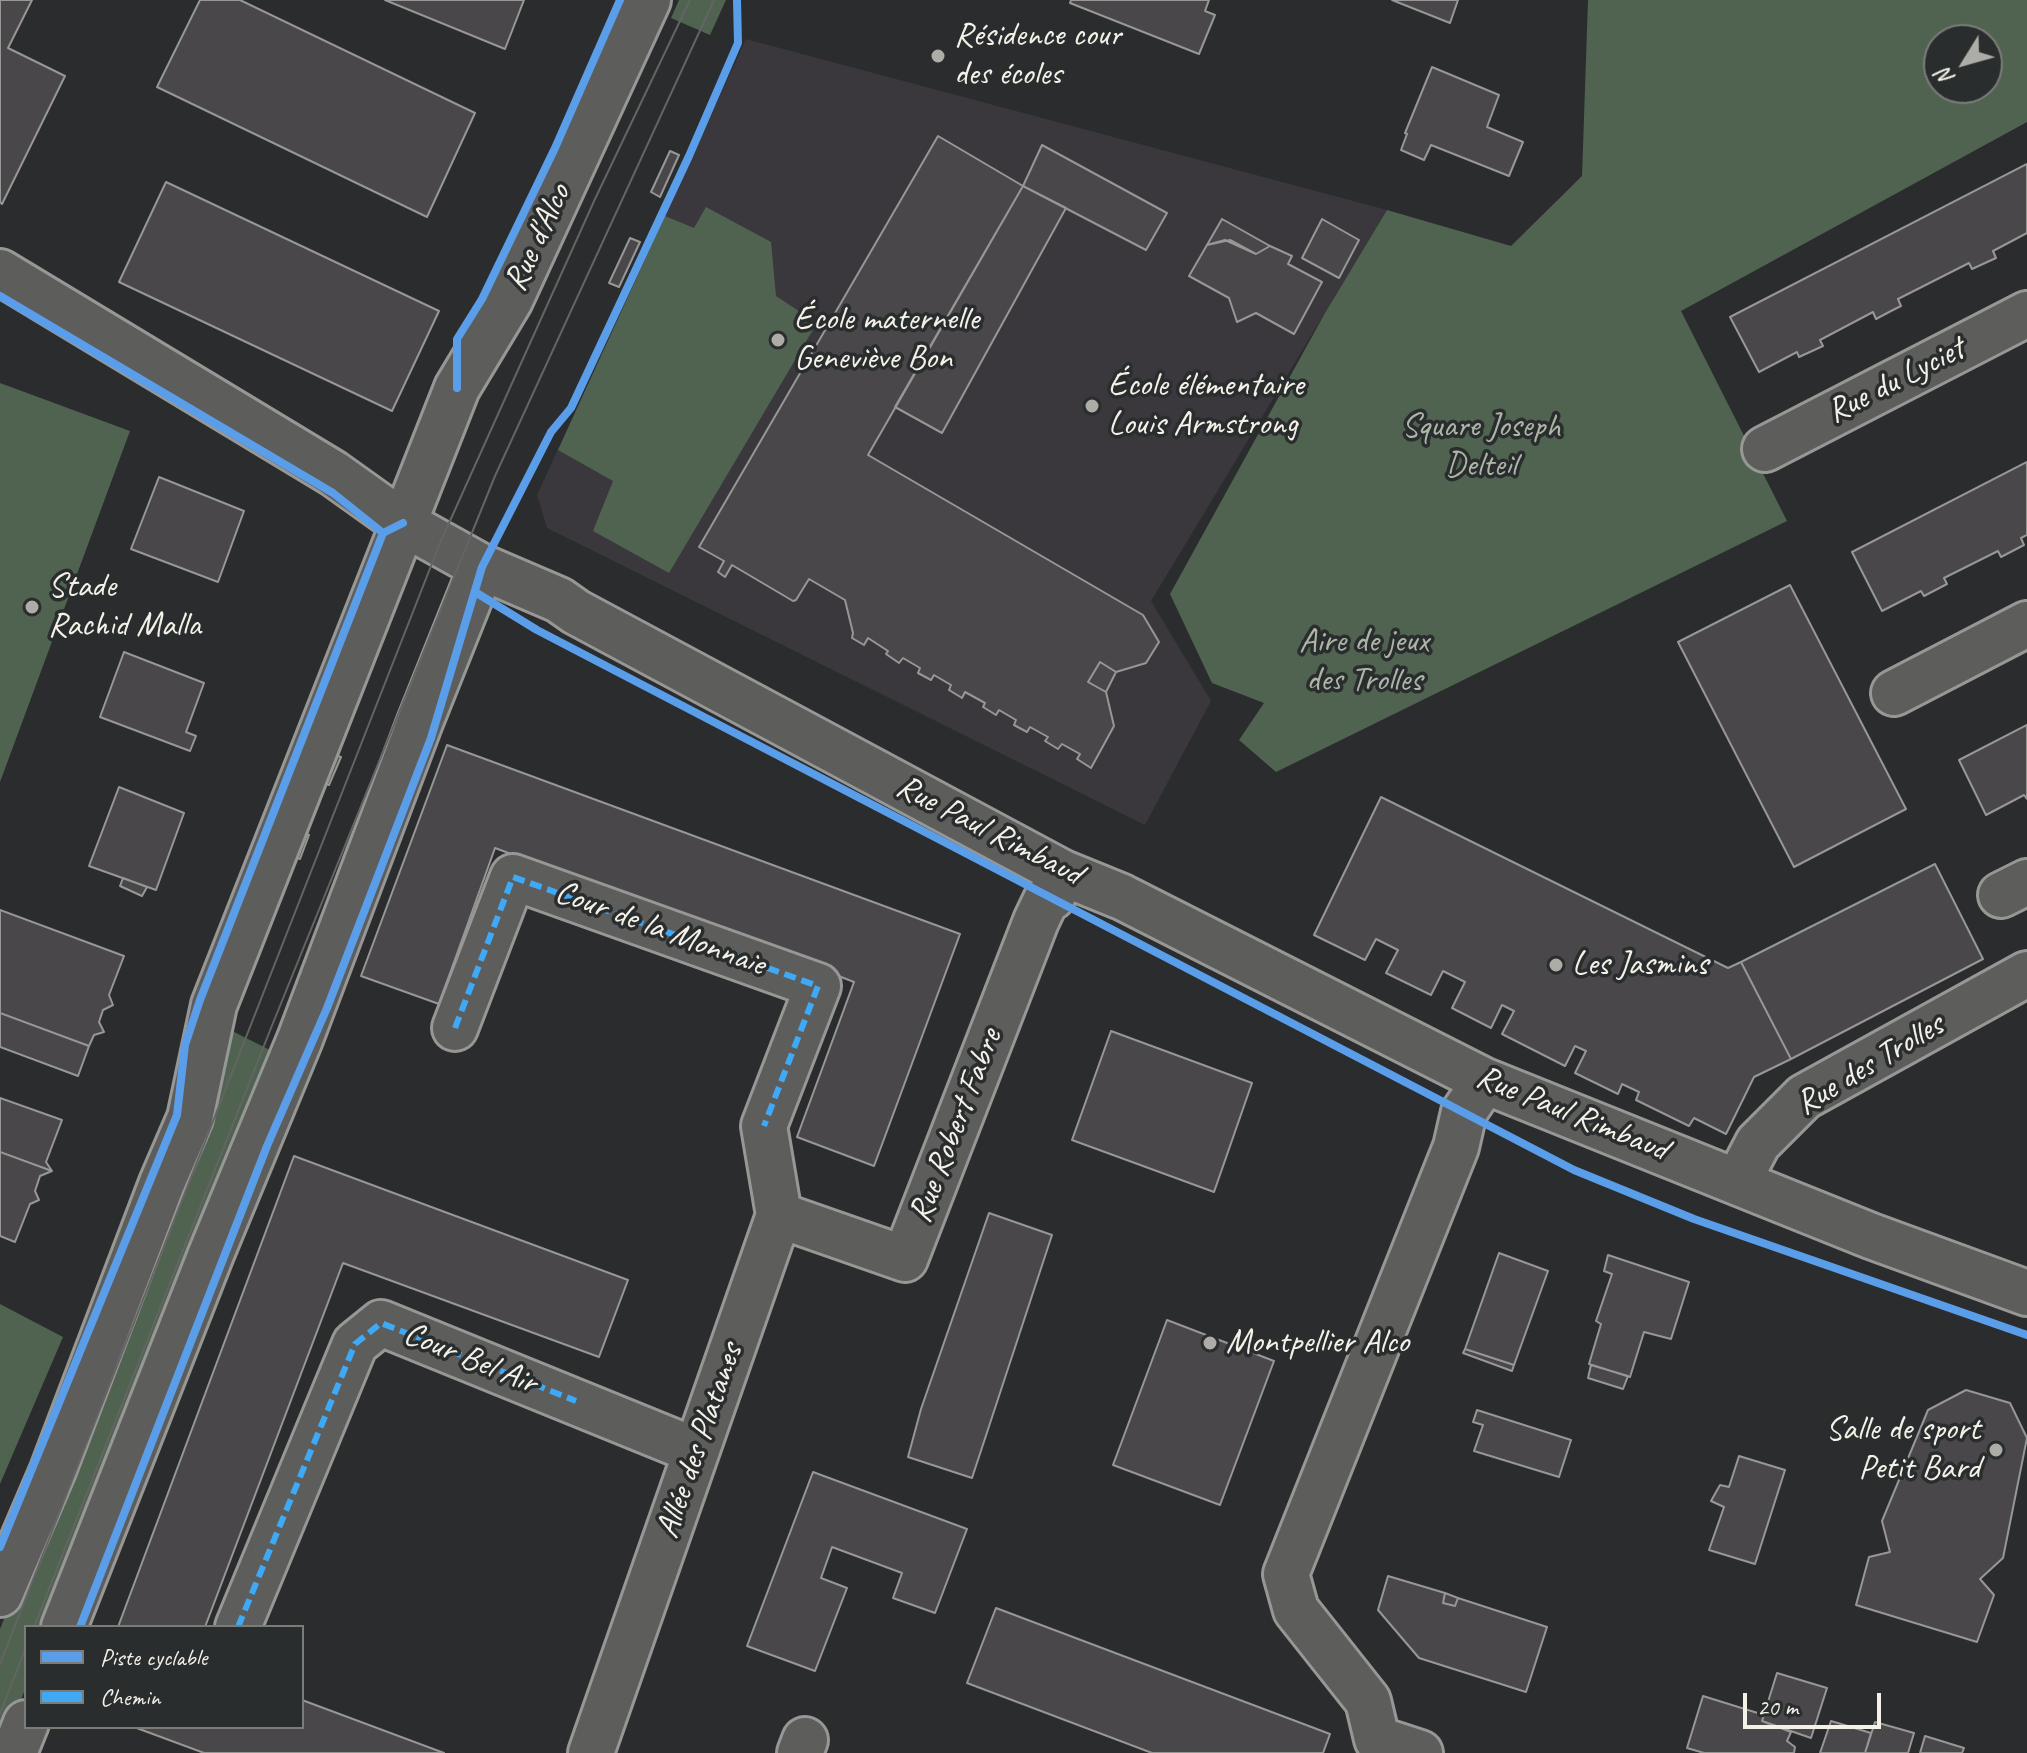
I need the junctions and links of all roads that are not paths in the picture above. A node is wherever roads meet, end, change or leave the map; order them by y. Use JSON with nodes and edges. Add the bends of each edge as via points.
{"nodes":[{"id":1,"x":648,"y":0,"type":"edge"},
{"id":2,"x":0,"y":272,"type":"edge"},
{"id":3,"x":2027,"y":314,"type":"edge"},
{"id":4,"x":1765,"y":449,"type":"dead end"},
{"id":5,"x":403,"y":523,"type":"junction"},
{"id":6,"x":482,"y":567,"type":"junction"},
{"id":7,"x":2027,"y":624,"type":"edge"},
{"id":8,"x":1894,"y":693,"type":"dead end"},
{"id":9,"x":1063,"y":873,"type":"junction"},
{"id":10,"x":2027,"y":974,"type":"edge"},
{"id":11,"x":455,"y":1028,"type":"dead end"},
{"id":12,"x":1485,"y":1081,"type":"junction"},
{"id":13,"x":764,"y":1126,"type":"joint"},
{"id":14,"x":1738,"y":1181,"type":"junction"},
{"id":15,"x":779,"y":1215,"type":"junction"},
{"id":16,"x":2027,"y":1293,"type":"edge"},
{"id":17,"x":696,"y":1451,"type":"junction"},
{"id":18,"x":0,"y":1594,"type":"edge"},
{"id":19,"x":65,"y":1625,"type":"edge"},
{"id":20,"x":239,"y":1625,"type":"edge"},
{"id":21,"x":24,"y":1728,"type":"edge"},
{"id":22,"x":1374,"y":1746,"type":"edge"},
{"id":23,"x":14,"y":1753,"type":"edge"},
{"id":24,"x":591,"y":1753,"type":"edge"},
{"id":25,"x":1420,"y":1753,"type":"edge"}],
"edges":[{"from":1,"to":5,"type":"street","name":"Rue d'Alco","via":[[510,300],[457,388]]},
{"from":2,"to":5,"type":"street","name":"Rue Paul Rimbaud","via":[[333,473]]},
{"from":3,"to":4,"type":"street","name":"Rue du Lyciet"},
{"from":5,"to":6,"type":"street","name":"Rue Paul Rimbaud"},
{"from":5,"to":18,"type":"street","name":"Rue d'Alco","via":[[214,1005],[190,1118]]},
{"from":6,"to":9,"type":"street","name":"Rue Paul Rimbaud","via":[[559,600]]},
{"from":6,"to":19,"type":"street"},
{"from":7,"to":8,"type":"street"},
{"from":9,"to":12,"type":"street","name":"Rue Paul Rimbaud","via":[[1122,897]]},
{"from":9,"to":15,"type":"street","name":"Rue Robert Fabre","via":[[1036,921],[905,1259]]},
{"from":10,"to":14,"type":"street","name":"Rue des Trolles","via":[[1804,1097],[1758,1143]]},
{"from":11,"to":13,"type":"street","name":"Cour de la Monnaie","via":[[513,877],[818,986]]},
{"from":12,"to":14,"type":"street","name":"Rue Paul Rimbaud"},
{"from":12,"to":22,"type":"street","via":[[1464,1112],[1456,1147],[1286,1574],[1296,1610],[1368,1701]]},
{"from":13,"to":15,"type":"street","name":"Allée des Platanes"},
{"from":14,"to":16,"type":"street","name":"Rue Paul Rimbaud"},
{"from":15,"to":17,"type":"street","name":"Allée des Platanes"},
{"from":17,"to":20,"type":"street","name":"Cour Bel Air","via":[[381,1323],[355,1344]]},
{"from":17,"to":24,"type":"street","name":"Allée des Platanes"},
{"from":21,"to":23,"type":"street"},
{"from":22,"to":25,"type":"street"}]}
